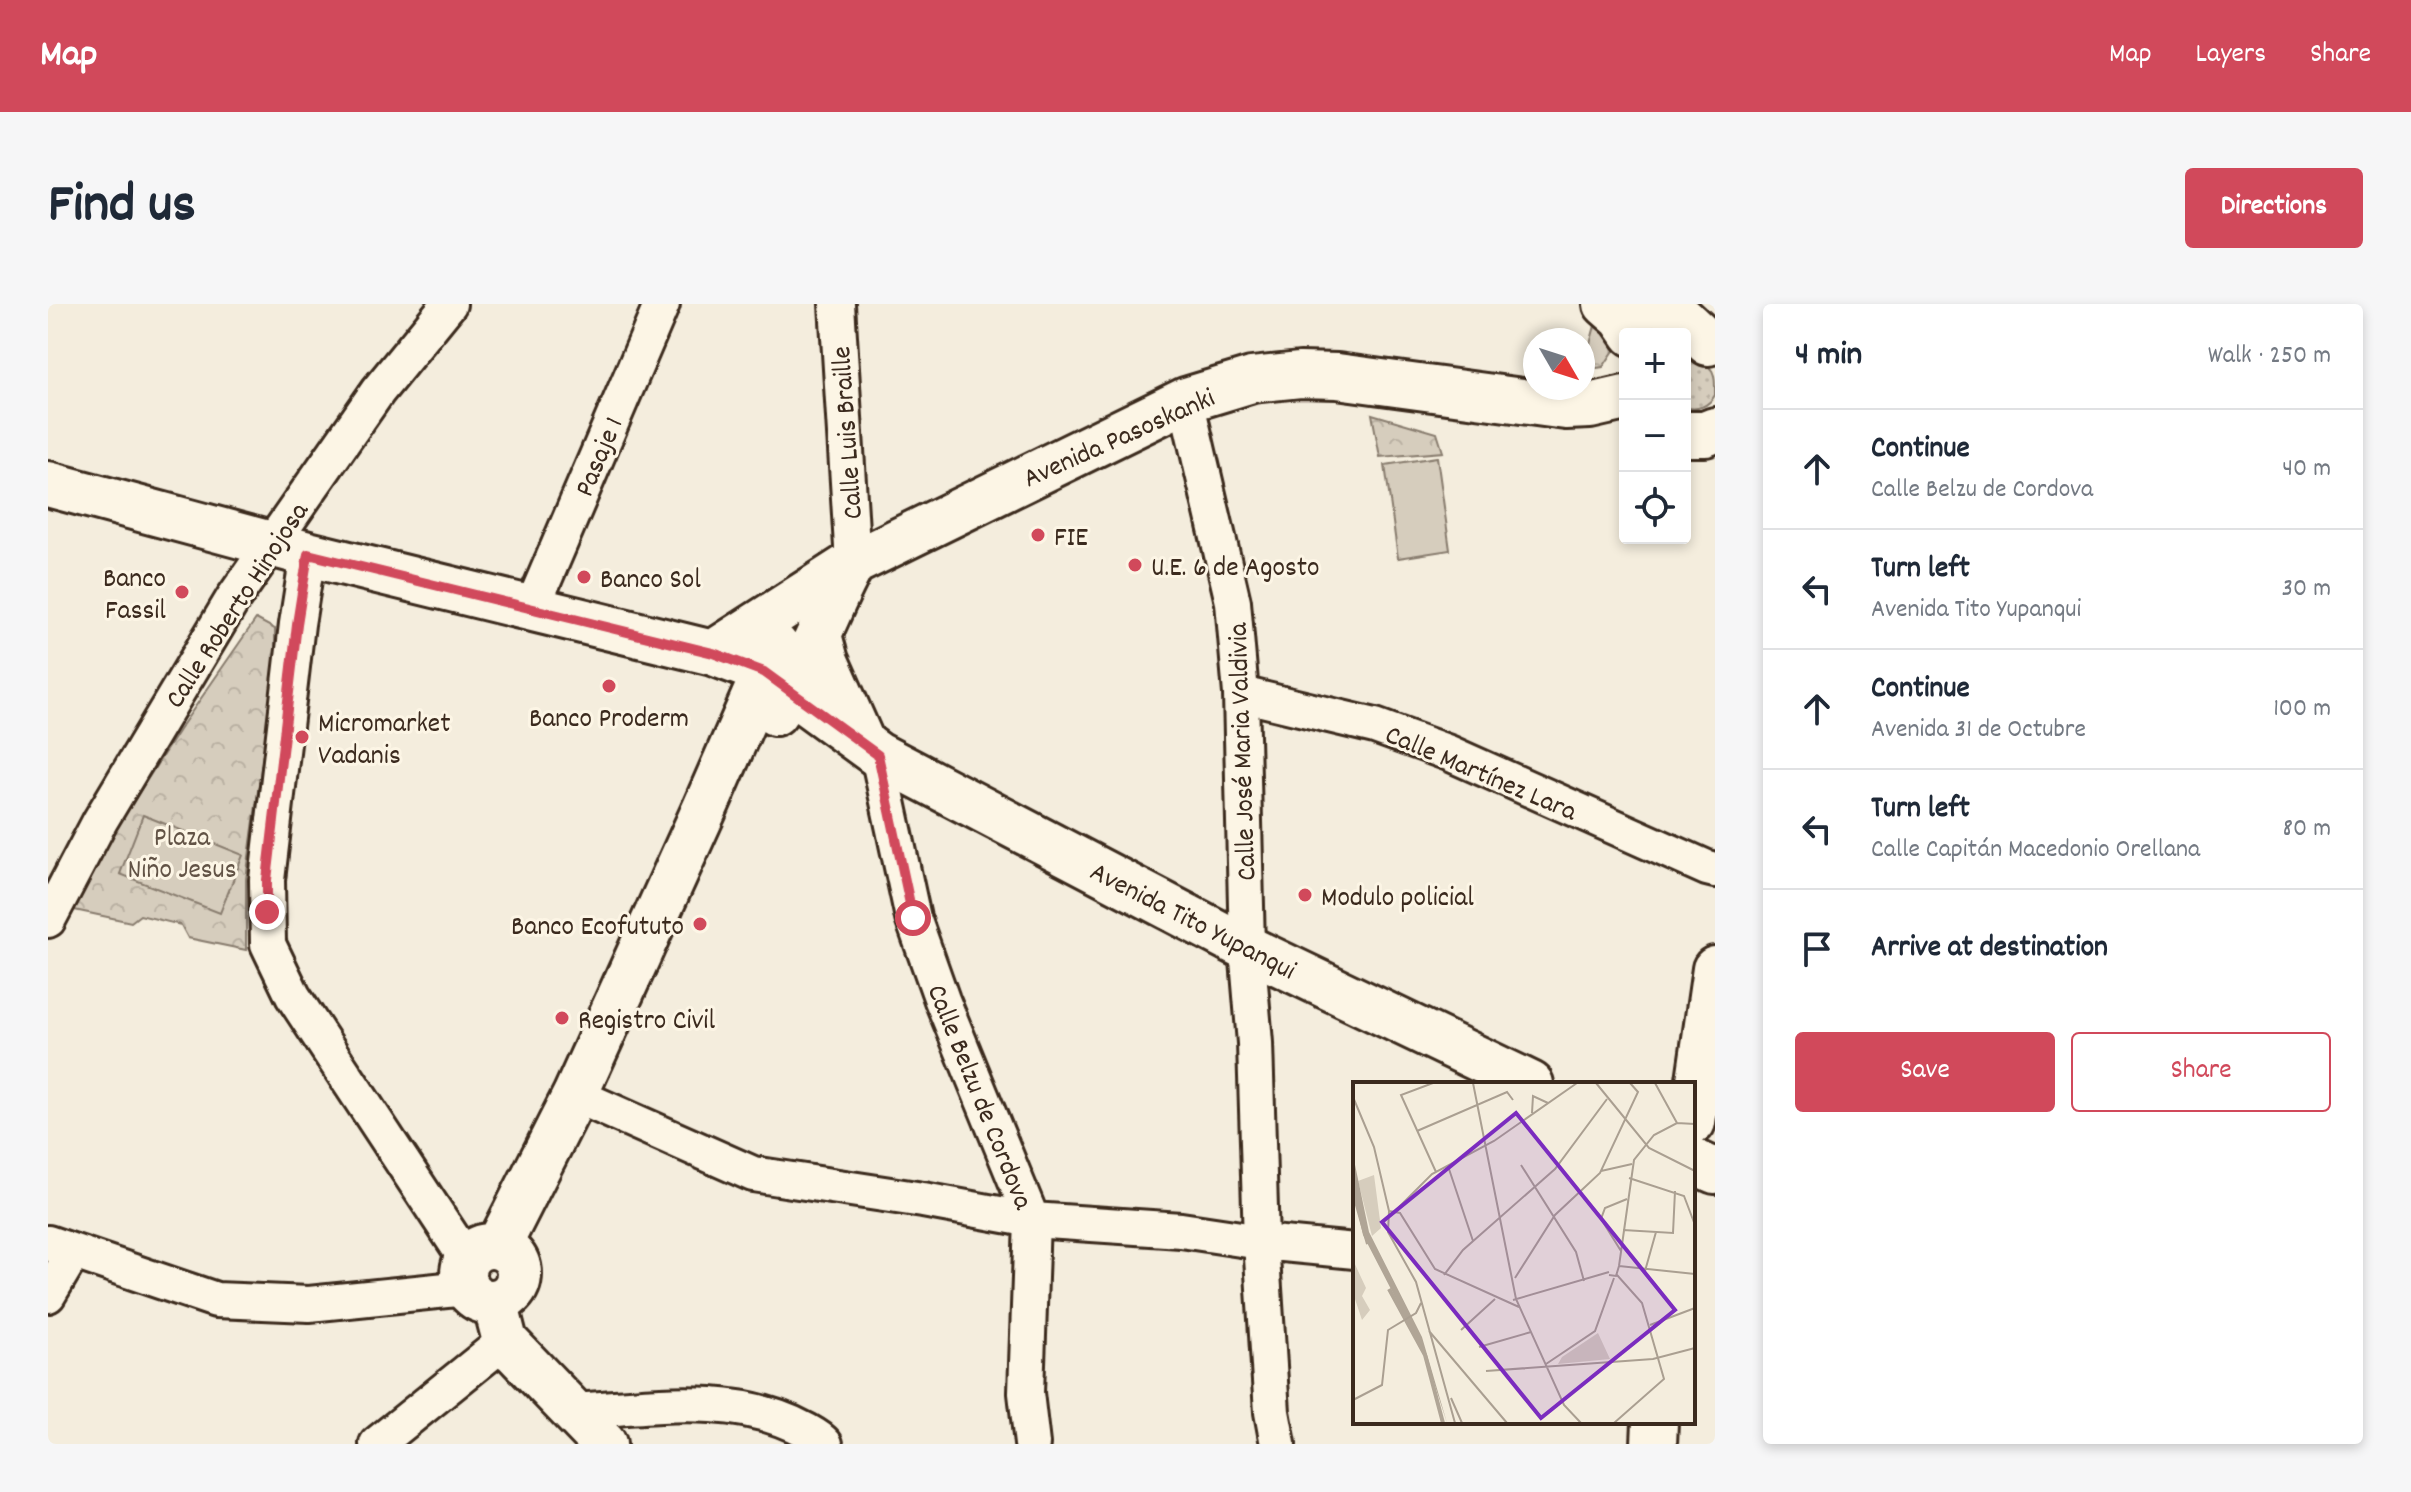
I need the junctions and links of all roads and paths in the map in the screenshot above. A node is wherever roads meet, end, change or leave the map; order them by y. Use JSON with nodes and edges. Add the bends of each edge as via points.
{"nodes":[{"id":1,"x":449,"y":304,"type":"edge"},
{"id":2,"x":662,"y":304,"type":"edge"},
{"id":3,"x":837,"y":304,"type":"edge"},
{"id":4,"x":1606,"y":304,"type":"edge"},
{"id":5,"x":1660,"y":304,"type":"edge"},
{"id":6,"x":1629,"y":328,"type":"edge"},
{"id":7,"x":1703,"y":344,"type":"edge"},
{"id":8,"x":1186,"y":400,"type":"junction"},
{"id":9,"x":1613,"y":406,"type":"edge"},
{"id":10,"x":1715,"y":430,"type":"edge"},
{"id":11,"x":1691,"y":434,"type":"edge"},
{"id":12,"x":48,"y":484,"type":"edge"},
{"id":13,"x":290,"y":549,"type":"junction"},
{"id":14,"x":853,"y":563,"type":"junction"},
{"id":15,"x":796,"y":598,"type":"junction"},
{"id":16,"x":532,"y":608,"type":"junction"},
{"id":17,"x":819,"y":635,"type":"junction"},
{"id":18,"x":713,"y":653,"type":"junction"},
{"id":19,"x":777,"y":681,"type":"junction"},
{"id":20,"x":1241,"y":694,"type":"junction"},
{"id":21,"x":870,"y":750,"type":"junction"},
{"id":22,"x":1715,"y":870,"type":"edge"},
{"id":23,"x":48,"y":920,"type":"edge"},
{"id":24,"x":1247,"y":948,"type":"junction"},
{"id":25,"x":1715,"y":969,"type":"edge"},
{"id":26,"x":1527,"y":1082,"type":"edge"},
{"id":27,"x":575,"y":1095,"type":"junction"},
{"id":28,"x":1695,"y":1108,"type":"edge"},
{"id":29,"x":1695,"y":1162,"type":"edge"},
{"id":30,"x":1715,"y":1171,"type":"edge"},
{"id":31,"x":1032,"y":1220,"type":"junction"},
{"id":32,"x":1261,"y":1242,"type":"junction"},
{"id":33,"x":60,"y":1248,"type":"edge"},
{"id":34,"x":1353,"y":1251,"type":"edge"},
{"id":35,"x":486,"y":1287,"type":"junction"},
{"id":36,"x":48,"y":1295,"type":"edge"},
{"id":37,"x":571,"y":1411,"type":"junction"},
{"id":38,"x":1655,"y":1424,"type":"edge"},
{"id":39,"x":377,"y":1444,"type":"edge"},
{"id":40,"x":604,"y":1444,"type":"edge"},
{"id":41,"x":825,"y":1444,"type":"edge"},
{"id":42,"x":1032,"y":1444,"type":"edge"},
{"id":43,"x":1278,"y":1444,"type":"edge"},
{"id":44,"x":1654,"y":1444,"type":"edge"}],
"edges":[{"from":1,"to":13,"type":"street","name":"Calle Roberto Hinojosa","via":[[378,391]]},
{"from":2,"to":16,"type":"street","name":"Pasaje 1"},
{"from":3,"to":14,"type":"street","name":"Calle Luis Braille"},
{"from":4,"to":6,"type":"main road"},
{"from":5,"to":7,"type":"main road","via":[[1677,314]]},
{"from":8,"to":9,"type":"main road","name":"Avenida Pasoskanki","via":[[1252,380],[1300,375],[1566,407]]},
{"from":8,"to":14,"type":"main road","name":"Avenida Pasoskanki"},
{"from":8,"to":20,"type":"street","name":"Calle José Maria Valdivia","via":[[1233,602]]},
{"from":10,"to":11,"type":"main road"},
{"from":12,"to":13,"type":"main road","name":"Avenida Tito Yupanqui"},
{"from":13,"to":16,"type":"main road","name":"Avenida Tito Yupanqui"},
{"from":13,"to":23,"type":"street","name":"Calle Roberto Hinojosa","via":[[233,599],[150,734]]},
{"from":13,"to":35,"type":"street","via":[[297,624],[267,880],[268,944],[293,996]]},
{"from":14,"to":15,"type":"main road","name":"Avenida Pasoskanki"},
{"from":14,"to":17,"type":"main road"},
{"from":15,"to":18,"type":"main road","name":"Avenida Pasoskanki"},
{"from":15,"to":19,"type":"main road"},
{"from":16,"to":18,"type":"main road","name":"Avenida Tito Yupanqui"},
{"from":17,"to":19,"type":"main road"},
{"from":17,"to":21,"type":"main road","via":[[826,661]]},
{"from":18,"to":19,"type":"main road","name":"Avenida Tito Yupanqui"},
{"from":19,"to":21,"type":"main road","name":"Avenida Tito Yupanqui"},
{"from":19,"to":27,"type":"main road","via":[[705,808]]},
{"from":20,"to":22,"type":"street","name":"Calle Martínez Lara","via":[[1375,726]]},
{"from":20,"to":24,"type":"street","name":"Calle José Maria Valdivia"},
{"from":21,"to":24,"type":"main road","name":"Avenida Tito Yupanqui"},
{"from":21,"to":31,"type":"street","name":"Calle Belzu de Cordova","via":[[913,918]]},
{"from":24,"to":26,"type":"main road","name":"Avenida Tito Yupanqui"},
{"from":24,"to":32,"type":"street","name":"Calle José Maria Valdivia"},
{"from":25,"to":28,"type":"main road"},
{"from":27,"to":31,"type":"street","via":[[753,1174]]},
{"from":27,"to":35,"type":"main road"},
{"from":29,"to":30,"type":"main road"},
{"from":31,"to":32,"type":"street","via":[[1181,1230]]},
{"from":31,"to":42,"type":"street","name":"Calle Belzu de Cordova","via":[[1026,1393]]},
{"from":32,"to":34,"type":"street"},
{"from":32,"to":43,"type":"street","name":"Calle José Maria Valdivia"},
{"from":33,"to":35,"type":"street","via":[[216,1300],[309,1304]]},
{"from":33,"to":36,"type":"street"},
{"from":35,"to":37,"type":"main road"},
{"from":35,"to":39,"type":"street"},
{"from":37,"to":40,"type":"main road"},
{"from":37,"to":41,"type":"street","via":[[723,1405],[783,1418]]},
{"from":38,"to":44,"type":"main road"}]}
